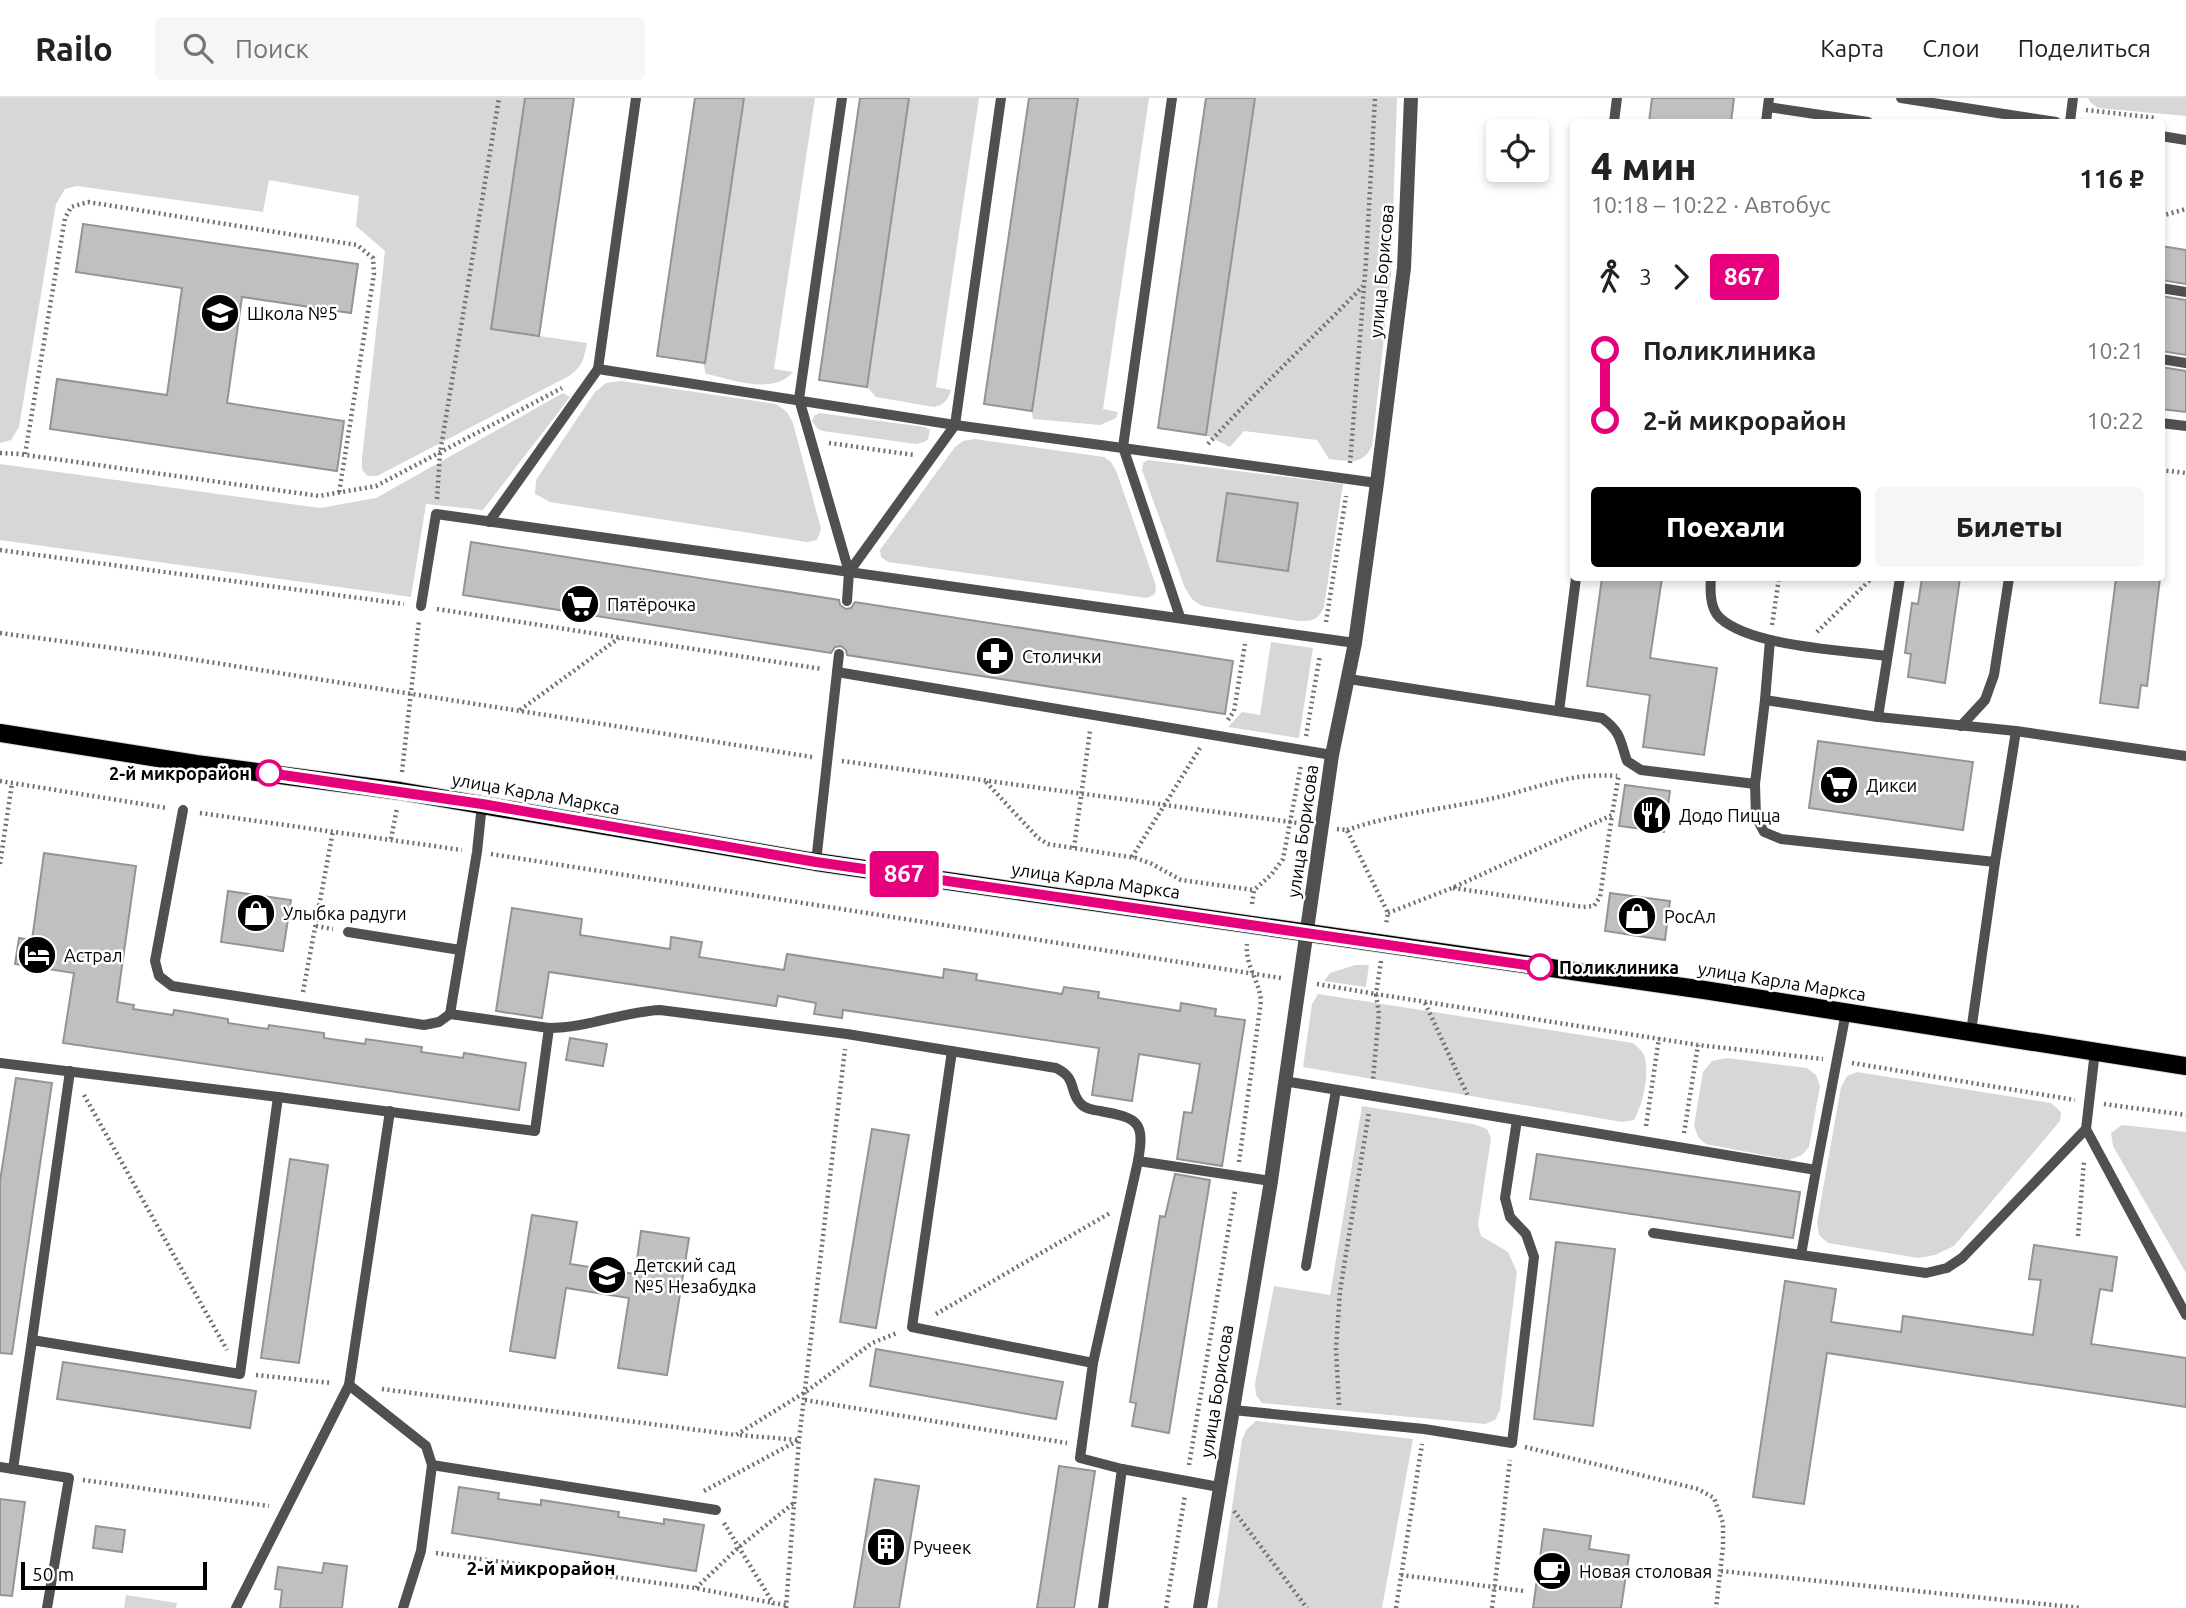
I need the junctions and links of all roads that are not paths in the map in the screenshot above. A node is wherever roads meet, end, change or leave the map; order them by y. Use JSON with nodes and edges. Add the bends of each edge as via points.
{"nodes":[{"id":1,"x":636,"y":98,"type":"edge"},
{"id":2,"x":842,"y":98,"type":"edge"},
{"id":3,"x":1002,"y":98,"type":"edge"},
{"id":4,"x":1172,"y":98,"type":"edge"},
{"id":5,"x":1411,"y":98,"type":"edge"},
{"id":6,"x":1617,"y":98,"type":"edge"},
{"id":7,"x":1901,"y":98,"type":"edge"},
{"id":8,"x":1768,"y":103,"type":"edge"},
{"id":9,"x":1614,"y":119,"type":"edge"},
{"id":10,"x":1852,"y":119,"type":"edge"},
{"id":11,"x":2037,"y":119,"type":"edge"},
{"id":12,"x":2165,"y":136,"type":"edge"},
{"id":13,"x":2186,"y":139,"type":"edge"},
{"id":14,"x":2165,"y":289,"type":"edge"},
{"id":15,"x":2186,"y":292,"type":"edge"},
{"id":16,"x":2165,"y":360,"type":"edge"},
{"id":17,"x":2186,"y":363,"type":"edge"},
{"id":18,"x":598,"y":369,"type":"junction"},
{"id":19,"x":799,"y":399,"type":"junction"},
{"id":20,"x":2165,"y":423,"type":"edge"},
{"id":21,"x":955,"y":425,"type":"junction"},
{"id":22,"x":2186,"y":426,"type":"edge"},
{"id":23,"x":1123,"y":447,"type":"junction"},
{"id":24,"x":1377,"y":483,"type":"junction"},
{"id":25,"x":489,"y":522,"type":"junction"},
{"id":26,"x":849,"y":572,"type":"junction"},
{"id":27,"x":1576,"y":581,"type":"edge"},
{"id":28,"x":1711,"y":581,"type":"edge"},
{"id":29,"x":1899,"y":581,"type":"edge"},
{"id":30,"x":2009,"y":581,"type":"edge"},
{"id":31,"x":847,"y":601,"type":"dead end"},
{"id":32,"x":421,"y":606,"type":"road end"},
{"id":33,"x":1180,"y":617,"type":"junction"},
{"id":34,"x":1770,"y":640,"type":"junction"},
{"id":35,"x":1355,"y":643,"type":"junction"},
{"id":36,"x":839,"y":654,"type":"dead end"},
{"id":37,"x":1886,"y":656,"type":"junction"},
{"id":38,"x":837,"y":672,"type":"junction"},
{"id":39,"x":1349,"y":679,"type":"junction"},
{"id":40,"x":1765,"y":700,"type":"junction"},
{"id":41,"x":1559,"y":711,"type":"junction"},
{"id":42,"x":1878,"y":717,"type":"junction"},
{"id":43,"x":1961,"y":726,"type":"junction"},
{"id":44,"x":2017,"y":731,"type":"junction"},
{"id":45,"x":0,"y":733,"type":"edge"},
{"id":46,"x":1332,"y":755,"type":"junction"},
{"id":47,"x":2186,"y":756,"type":"edge"},
{"id":48,"x":1755,"y":784,"type":"junction"},
{"id":49,"x":482,"y":804,"type":"junction"},
{"id":50,"x":183,"y":810,"type":"road end"},
{"id":51,"x":816,"y":862,"type":"junction"},
{"id":52,"x":1995,"y":862,"type":"junction"},
{"id":53,"x":348,"y":932,"type":"dead end"},
{"id":54,"x":1306,"y":932,"type":"junction"},
{"id":55,"x":460,"y":950,"type":"junction"},
{"id":56,"x":1846,"y":1012,"type":"junction"},
{"id":57,"x":450,"y":1014,"type":"junction"},
{"id":58,"x":549,"y":1028,"type":"junction"},
{"id":59,"x":1970,"y":1031,"type":"junction"},
{"id":60,"x":952,"y":1051,"type":"junction"},
{"id":61,"x":2095,"y":1051,"type":"junction"},
{"id":62,"x":0,"y":1063,"type":"edge"},
{"id":63,"x":2186,"y":1066,"type":"edge"},
{"id":64,"x":70,"y":1071,"type":"junction"},
{"id":65,"x":1284,"y":1081,"type":"junction"},
{"id":66,"x":1336,"y":1090,"type":"junction"},
{"id":67,"x":278,"y":1097,"type":"junction"},
{"id":68,"x":390,"y":1111,"type":"junction"},
{"id":69,"x":1517,"y":1120,"type":"junction"},
{"id":70,"x":2086,"y":1129,"type":"junction"},
{"id":71,"x":1138,"y":1161,"type":"junction"},
{"id":72,"x":1816,"y":1170,"type":"junction"},
{"id":73,"x":1271,"y":1181,"type":"junction"},
{"id":74,"x":1653,"y":1233,"type":"dead end"},
{"id":75,"x":1801,"y":1255,"type":"junction"},
{"id":76,"x":1306,"y":1266,"type":"dead end"},
{"id":77,"x":2186,"y":1315,"type":"edge"},
{"id":78,"x":32,"y":1340,"type":"junction"},
{"id":79,"x":1093,"y":1363,"type":"junction"},
{"id":80,"x":349,"y":1385,"type":"junction"},
{"id":81,"x":1233,"y":1410,"type":"junction"},
{"id":82,"x":432,"y":1465,"type":"junction"},
{"id":83,"x":0,"y":1467,"type":"edge"},
{"id":84,"x":13,"y":1469,"type":"junction"},
{"id":85,"x":1122,"y":1469,"type":"junction"},
{"id":86,"x":1219,"y":1488,"type":"junction"},
{"id":87,"x":716,"y":1510,"type":"road end"},
{"id":88,"x":47,"y":1608,"type":"edge"},
{"id":89,"x":236,"y":1608,"type":"edge"},
{"id":90,"x":403,"y":1608,"type":"edge"},
{"id":91,"x":1104,"y":1608,"type":"edge"},
{"id":92,"x":1200,"y":1608,"type":"edge"}],
"edges":[{"from":1,"to":18,"type":"lane"},
{"from":2,"to":19,"type":"lane"},
{"from":3,"to":21,"type":"lane"},
{"from":4,"to":23,"type":"lane"},
{"from":5,"to":24,"type":"street","name":"улица Борисова","via":[[1404,268]]},
{"from":6,"to":9,"type":"lane"},
{"from":7,"to":11,"type":"lane"},
{"from":8,"to":10,"type":"lane"},
{"from":12,"to":13,"type":"lane"},
{"from":14,"to":15,"type":"lane"},
{"from":16,"to":17,"type":"lane"},
{"from":18,"to":19,"type":"lane"},
{"from":18,"to":25,"type":"lane"},
{"from":19,"to":21,"type":"lane"},
{"from":19,"to":26,"type":"lane"},
{"from":20,"to":22,"type":"lane"},
{"from":21,"to":23,"type":"lane"},
{"from":21,"to":26,"type":"lane"},
{"from":23,"to":24,"type":"lane"},
{"from":23,"to":33,"type":"lane"},
{"from":24,"to":35,"type":"street","name":"улица Борисова"},
{"from":25,"to":26,"type":"lane"},
{"from":25,"to":32,"type":"lane","via":[[436,514]]},
{"from":26,"to":31,"type":"lane"},
{"from":26,"to":33,"type":"lane"},
{"from":27,"to":41,"type":"lane"},
{"from":28,"to":34,"type":"lane","via":[[1710,596],[1718,617]]},
{"from":29,"to":37,"type":"lane"},
{"from":30,"to":43,"type":"lane","via":[[1994,674],[1985,701]]},
{"from":33,"to":35,"type":"lane"},
{"from":34,"to":37,"type":"lane"},
{"from":34,"to":40,"type":"lane"},
{"from":35,"to":39,"type":"street","name":"улица Борисова"},
{"from":36,"to":38,"type":"lane"},
{"from":37,"to":42,"type":"lane"},
{"from":38,"to":46,"type":"lane"},
{"from":38,"to":51,"type":"lane"},
{"from":39,"to":41,"type":"lane"},
{"from":39,"to":46,"type":"street","name":"улица Борисова"},
{"from":40,"to":42,"type":"lane"},
{"from":40,"to":48,"type":"lane"},
{"from":41,"to":48,"type":"lane","via":[[1602,718],[1614,726],[1628,761],[1642,770]]},
{"from":42,"to":43,"type":"lane"},
{"from":43,"to":44,"type":"lane"},
{"from":44,"to":47,"type":"lane"},
{"from":44,"to":52,"type":"lane"},
{"from":45,"to":49,"type":"main road","name":"улица Карла Маркса"},
{"from":46,"to":54,"type":"street","name":"улица Борисова"},
{"from":48,"to":52,"type":"lane","via":[[1756,817],[1763,832],[1782,839]]},
{"from":49,"to":51,"type":"main road","name":"улица Карла Маркса"},
{"from":49,"to":55,"type":"lane"},
{"from":50,"to":57,"type":"lane","via":[[155,961],[159,976],[172,986],[424,1025]]},
{"from":51,"to":54,"type":"main road","name":"улица Карла Маркса"},
{"from":52,"to":59,"type":"lane"},
{"from":53,"to":55,"type":"lane"},
{"from":54,"to":56,"type":"main road","name":"улица Карла Маркса"},
{"from":54,"to":65,"type":"street","name":"улица Борисова"},
{"from":55,"to":57,"type":"lane"},
{"from":56,"to":59,"type":"main road","name":"улица Карла Маркса"},
{"from":56,"to":72,"type":"lane"},
{"from":57,"to":58,"type":"lane"},
{"from":58,"to":60,"type":"lane","via":[[574,1028],[660,1010]]},
{"from":58,"to":68,"type":"lane","via":[[535,1131]]},
{"from":59,"to":61,"type":"main road","name":"улица Карла Маркса"},
{"from":60,"to":71,"type":"lane","via":[[1064,1072],[1072,1079],[1080,1103],[1090,1110],[1128,1116],[1139,1127]]},
{"from":60,"to":79,"type":"lane","via":[[912,1328]]},
{"from":61,"to":63,"type":"main road","name":"улица Карла Маркса"},
{"from":61,"to":70,"type":"lane"},
{"from":62,"to":64,"type":"lane"},
{"from":64,"to":67,"type":"lane"},
{"from":64,"to":78,"type":"lane"},
{"from":65,"to":66,"type":"lane"},
{"from":65,"to":73,"type":"street","name":"улица Борисова"},
{"from":66,"to":69,"type":"lane"},
{"from":66,"to":76,"type":"lane"},
{"from":67,"to":68,"type":"lane"},
{"from":67,"to":78,"type":"lane","via":[[240,1374]]},
{"from":68,"to":80,"type":"lane"},
{"from":69,"to":72,"type":"lane"},
{"from":69,"to":81,"type":"lane","via":[[1504,1198],[1534,1257],[1512,1443],[1424,1429]]},
{"from":70,"to":75,"type":"lane","via":[[1962,1258],[1947,1268],[1926,1273]]},
{"from":70,"to":77,"type":"lane"},
{"from":71,"to":73,"type":"lane"},
{"from":71,"to":79,"type":"lane"},
{"from":72,"to":75,"type":"lane"},
{"from":73,"to":81,"type":"street","name":"улица Борисова"},
{"from":74,"to":75,"type":"lane"},
{"from":78,"to":84,"type":"lane"},
{"from":79,"to":85,"type":"lane","via":[[1080,1458]]},
{"from":80,"to":82,"type":"lane","via":[[426,1446]]},
{"from":80,"to":89,"type":"lane"},
{"from":81,"to":86,"type":"street","name":"улица Борисова"},
{"from":82,"to":87,"type":"lane"},
{"from":82,"to":90,"type":"lane","via":[[421,1551]]},
{"from":83,"to":84,"type":"lane"},
{"from":84,"to":88,"type":"lane","via":[[69,1478]]},
{"from":85,"to":86,"type":"lane"},
{"from":85,"to":91,"type":"lane"},
{"from":86,"to":92,"type":"street","name":"улица Борисова"}]}
